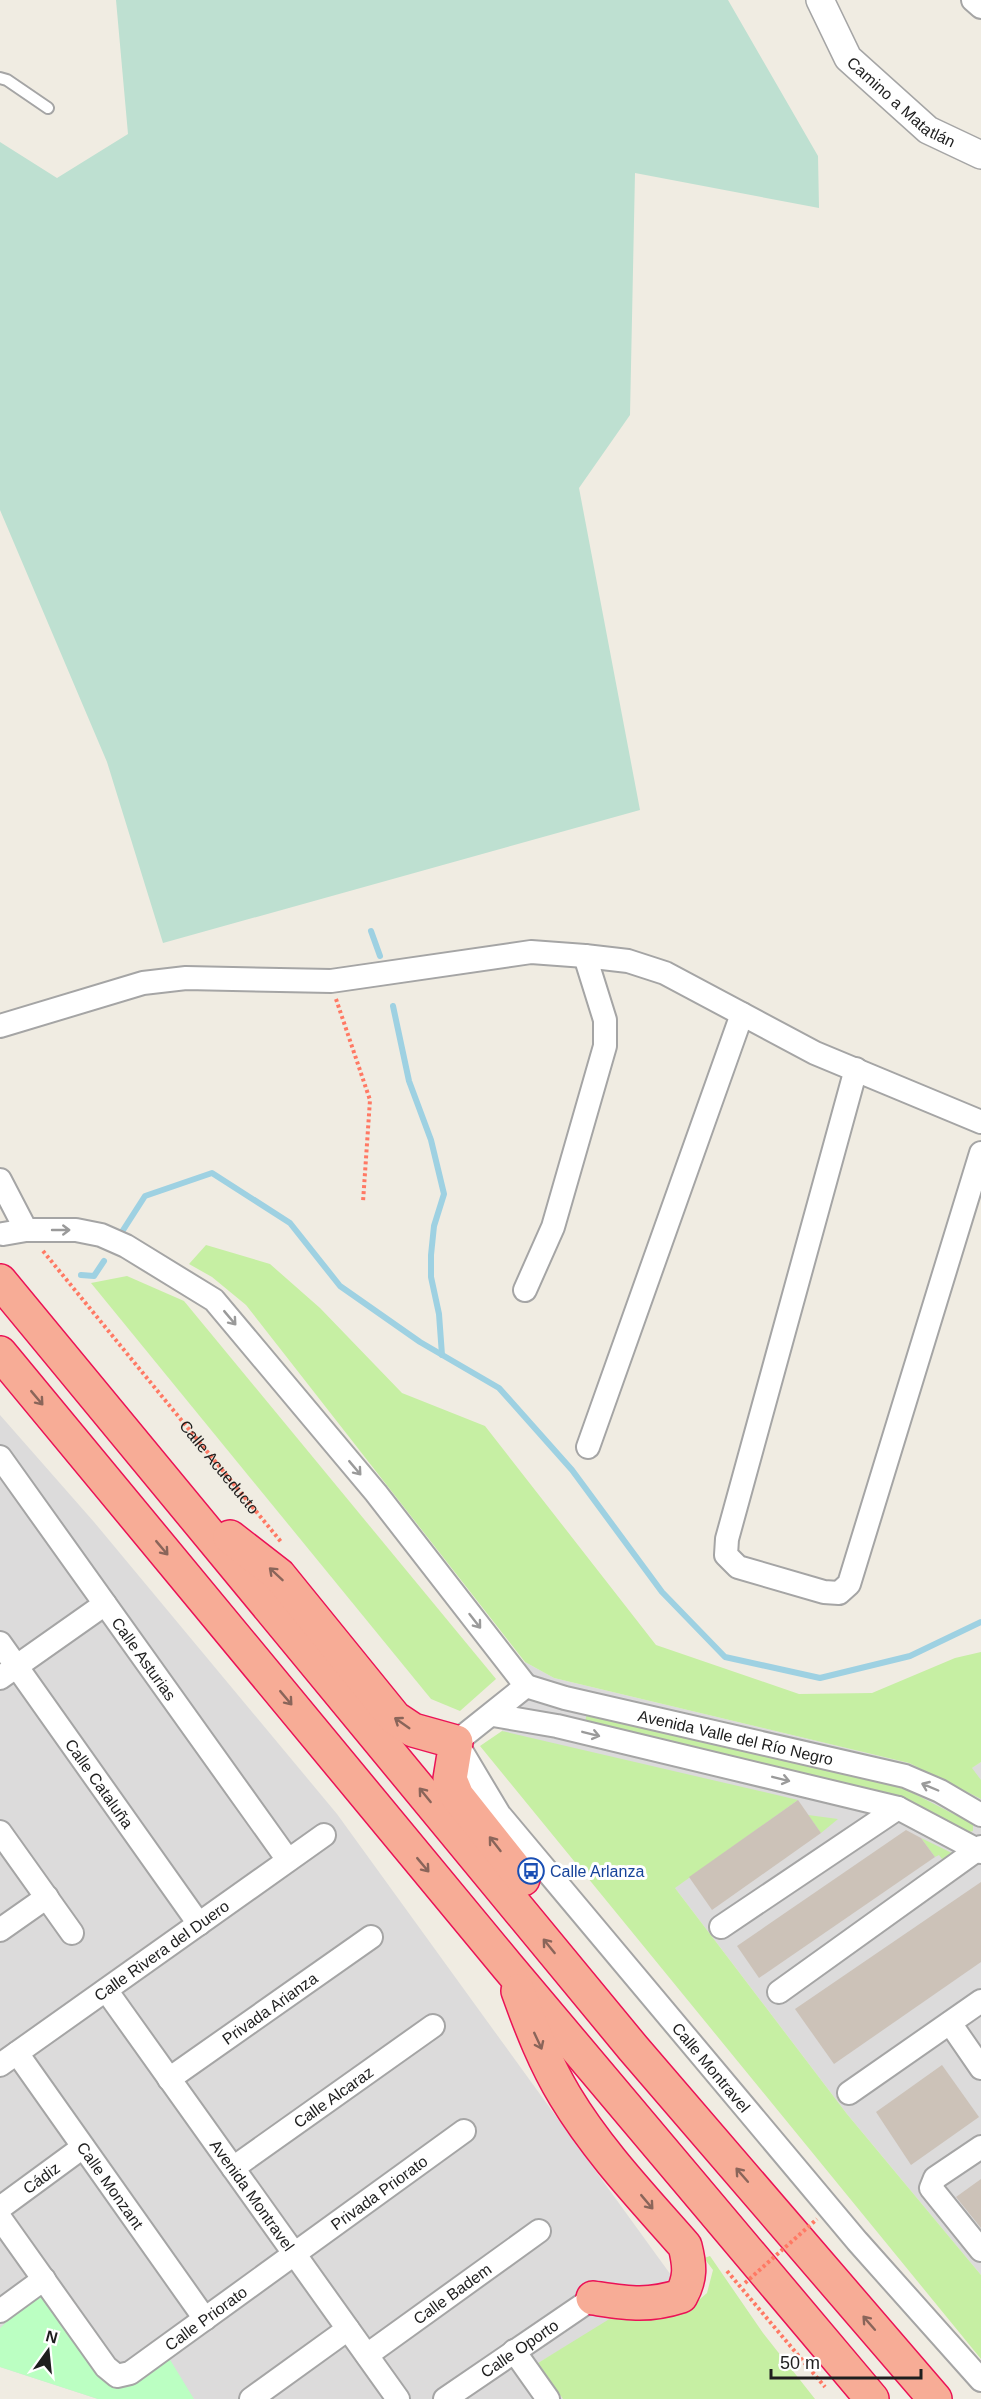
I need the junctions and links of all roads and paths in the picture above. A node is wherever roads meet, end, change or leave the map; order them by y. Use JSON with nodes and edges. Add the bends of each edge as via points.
{"nodes":[{"id":1,"x":820,"y":0,"type":"edge"},
{"id":2,"x":973,"y":0,"type":"edge"},
{"id":3,"x":981,"y":7,"type":"edge"},
{"id":4,"x":0,"y":78,"type":"edge"},
{"id":5,"x":48,"y":108,"type":"dead end"},
{"id":6,"x":981,"y":155,"type":"edge"},
{"id":7,"x":585,"y":956,"type":"junction"},
{"id":8,"x":331,"y":981,"type":"junction"},
{"id":9,"x":742,"y":1014,"type":"junction"},
{"id":10,"x":0,"y":1026,"type":"edge"},
{"id":11,"x":856,"y":1069,"type":"junction"},
{"id":12,"x":981,"y":1122,"type":"edge"},
{"id":13,"x":981,"y":1153,"type":"edge"},
{"id":14,"x":0,"y":1180,"type":"edge"},
{"id":15,"x":363,"y":1202,"type":"dead end"},
{"id":16,"x":26,"y":1230,"type":"junction"},
{"id":17,"x":3,"y":1234,"type":"dead end"},
{"id":18,"x":0,"y":1281,"type":"edge"},
{"id":19,"x":525,"y":1290,"type":"dead end"},
{"id":20,"x":0,"y":1353,"type":"edge"},
{"id":21,"x":588,"y":1447,"type":"dead end"},
{"id":22,"x":0,"y":1457,"type":"edge"},
{"id":23,"x":182,"y":1499,"type":"junction"},
{"id":24,"x":284,"y":1544,"type":"dead end"},
{"id":25,"x":105,"y":1604,"type":"junction"},
{"id":26,"x":0,"y":1643,"type":"edge"},
{"id":27,"x":8,"y":1672,"type":"edge"},
{"id":28,"x":526,"y":1686,"type":"junction"},
{"id":29,"x":565,"y":1698,"type":"junction"},
{"id":30,"x":493,"y":1715,"type":"junction"},
{"id":31,"x":557,"y":1726,"type":"junction"},
{"id":32,"x":456,"y":1742,"type":"junction"},
{"id":33,"x":898,"y":1808,"type":"junction"},
{"id":34,"x":981,"y":1815,"type":"edge"},
{"id":35,"x":0,"y":1832,"type":"edge"},
{"id":36,"x":324,"y":1835,"type":"dead end"},
{"id":37,"x":980,"y":1849,"type":"edge"},
{"id":38,"x":288,"y":1860,"type":"junction"},
{"id":39,"x":47,"y":1897,"type":"junction"},
{"id":40,"x":199,"y":1924,"type":"junction"},
{"id":41,"x":722,"y":1927,"type":"dead end"},
{"id":42,"x":0,"y":1930,"type":"edge"},
{"id":43,"x":72,"y":1933,"type":"dead end"},
{"id":44,"x":371,"y":1937,"type":"dead end"},
{"id":45,"x":508,"y":1967,"type":"junction"},
{"id":46,"x":106,"y":1990,"type":"junction"},
{"id":47,"x":779,"y":1992,"type":"dead end"},
{"id":48,"x":981,"y":2001,"type":"edge"},
{"id":49,"x":950,"y":2023,"type":"junction"},
{"id":50,"x":433,"y":2026,"type":"dead end"},
{"id":51,"x":633,"y":2048,"type":"junction"},
{"id":52,"x":8,"y":2059,"type":"edge"},
{"id":53,"x":981,"y":2068,"type":"edge"},
{"id":54,"x":169,"y":2079,"type":"junction"},
{"id":55,"x":849,"y":2092,"type":"dead end"},
{"id":56,"x":464,"y":2131,"type":"dead end"},
{"id":57,"x":83,"y":2147,"type":"junction"},
{"id":58,"x":981,"y":2147,"type":"edge"},
{"id":59,"x":233,"y":2168,"type":"junction"},
{"id":60,"x":0,"y":2208,"type":"edge"},
{"id":61,"x":0,"y":2218,"type":"edge"},
{"id":62,"x":817,"y":2219,"type":"dead end"},
{"id":63,"x":538,"y":2231,"type":"dead end"},
{"id":64,"x":981,"y":2250,"type":"edge"},
{"id":65,"x":294,"y":2254,"type":"junction"},
{"id":66,"x":725,"y":2268,"type":"dead end"},
{"id":67,"x":44,"y":2279,"type":"junction"},
{"id":68,"x":745,"y":2283,"type":"dead end"},
{"id":69,"x":593,"y":2298,"type":"joint"},
{"id":70,"x":0,"y":2311,"type":"edge"},
{"id":71,"x":205,"y":2319,"type":"junction"},
{"id":72,"x":348,"y":2329,"type":"junction"},
{"id":73,"x":514,"y":2351,"type":"junction"},
{"id":74,"x":367,"y":2355,"type":"junction"},
{"id":75,"x":981,"y":2380,"type":"edge"},
{"id":76,"x":828,"y":2390,"type":"dead end"},
{"id":77,"x":251,"y":2399,"type":"edge"},
{"id":78,"x":398,"y":2399,"type":"edge"},
{"id":79,"x":444,"y":2399,"type":"edge"},
{"id":80,"x":548,"y":2399,"type":"edge"},
{"id":81,"x":872,"y":2399,"type":"edge"},
{"id":82,"x":935,"y":2399,"type":"edge"}],
"edges":[{"from":1,"to":6,"type":"street","name":"Camino a Matatlán","via":[[848,58],[928,130]]},
{"from":2,"to":3,"type":"street"},
{"from":4,"to":5,"type":"lane"},
{"from":7,"to":8,"type":"street","via":[[531,952]]},
{"from":7,"to":9,"type":"street","via":[[628,962],[665,973]]},
{"from":7,"to":19,"type":"street","via":[[605,1020],[605,1047],[553,1227]]},
{"from":8,"to":10,"type":"street","via":[[186,978],[143,983]]},
{"from":8,"to":15,"type":"path","via":[[370,1100]]},
{"from":9,"to":11,"type":"street","via":[[815,1053]]},
{"from":9,"to":21,"type":"street"},
{"from":11,"to":12,"type":"street"},
{"from":11,"to":13,"type":"street","via":[[728,1539],[726,1555],[738,1567],[824,1592],[839,1593],[849,1584]]},
{"from":14,"to":16,"type":"street"},
{"from":16,"to":17,"type":"street"},
{"from":16,"to":24,"type":"path","name":"Calle Acueducto"},
{"from":16,"to":28,"type":"street","one_way":true,"via":[[76,1230],[101,1235],[214,1300],[376,1493]]},
{"from":18,"to":23,"type":"highway"},
{"from":20,"to":45,"type":"highway","one_way":true},
{"from":22,"to":25,"type":"street","name":"Calle Asturias"},
{"from":32,"to":23,"type":"highway","one_way":true,"via":[[413,1731],[394,1718],[279,1575]]},
{"from":51,"to":23,"type":"highway","one_way":true},
{"from":25,"to":27,"type":"street"},
{"from":25,"to":38,"type":"street","name":"Calle Asturias"},
{"from":26,"to":27,"type":"street","name":"Calle Cataluña"},
{"from":27,"to":40,"type":"street","name":"Calle Cataluña"},
{"from":28,"to":29,"type":"street","name":"Avenida Valle del Río Negro"},
{"from":28,"to":30,"type":"street"},
{"from":29,"to":31,"type":"street","via":[[569,1713]]},
{"from":34,"to":29,"type":"street","name":"Avenida Valle del Río Negro","one_way":true,"via":[[905,1776]]},
{"from":30,"to":31,"type":"street","name":"Avenida Valle del Río Negro"},
{"from":30,"to":32,"type":"street"},
{"from":31,"to":33,"type":"street","name":"Avenida Valle del Río Negro","one_way":true},
{"from":51,"to":32,"type":"highway","one_way":true,"via":[[603,1980],[457,1796],[450,1779]]},
{"from":32,"to":75,"type":"street","name":"Calle Montravel","via":[[499,1814],[857,2241]]},
{"from":33,"to":37,"type":"street","name":"Avenida Valle del Río Negro"},
{"from":33,"to":41,"type":"street"},
{"from":35,"to":39,"type":"street"},
{"from":36,"to":38,"type":"street","name":"Calle Rivera del Duero"},
{"from":37,"to":47,"type":"street"},
{"from":38,"to":40,"type":"street","name":"Calle Rivera del Duero"},
{"from":39,"to":42,"type":"street"},
{"from":39,"to":43,"type":"street"},
{"from":40,"to":46,"type":"street","name":"Calle Rivera del Duero"},
{"from":44,"to":54,"type":"street","name":"Privada Arianza"},
{"from":45,"to":69,"type":"highway","one_way":true,"via":[[536,2039],[564,2095],[599,2146],[685,2246],[689,2280],[681,2296],[637,2305]]},
{"from":45,"to":81,"type":"highway"},
{"from":46,"to":52,"type":"street","name":"Calle Rivera del Duero"},
{"from":46,"to":54,"type":"street","name":"Avenida Montravel"},
{"from":48,"to":49,"type":"street"},
{"from":49,"to":53,"type":"street"},
{"from":49,"to":55,"type":"street"},
{"from":50,"to":59,"type":"street","name":"Calle Alcaraz"},
{"from":82,"to":51,"type":"highway","one_way":true},
{"from":52,"to":57,"type":"street","name":"Calle Monzant"},
{"from":54,"to":59,"type":"street","name":"Avenida Montravel"},
{"from":56,"to":65,"type":"street","name":"Privada Priorato"},
{"from":57,"to":60,"type":"street","name":"Cádiz"},
{"from":57,"to":71,"type":"street","name":"Calle Monzant"},
{"from":58,"to":64,"type":"street","via":[[935,2178],[931,2188]]},
{"from":59,"to":65,"type":"street","name":"Avenida Montravel"},
{"from":61,"to":67,"type":"street"},
{"from":62,"to":68,"type":"path","bridge":true},
{"from":63,"to":74,"type":"street","name":"Calle Badem"},
{"from":65,"to":71,"type":"street","name":"Calle Priorato"},
{"from":65,"to":72,"type":"street","name":"Avenida Montravel"},
{"from":66,"to":76,"type":"path"},
{"from":67,"to":70,"type":"street"},
{"from":67,"to":71,"type":"street","name":"Calle Priorato","via":[[106,2367],[117,2376],[130,2373]]},
{"from":69,"to":73,"type":"street","name":"Calle Oporto"},
{"from":72,"to":74,"type":"street","name":"Avenida Montravel"},
{"from":72,"to":77,"type":"street"},
{"from":73,"to":79,"type":"street","name":"Calle Oporto"},
{"from":73,"to":80,"type":"street"},
{"from":74,"to":78,"type":"street","name":"Avenida Montravel"}]}
